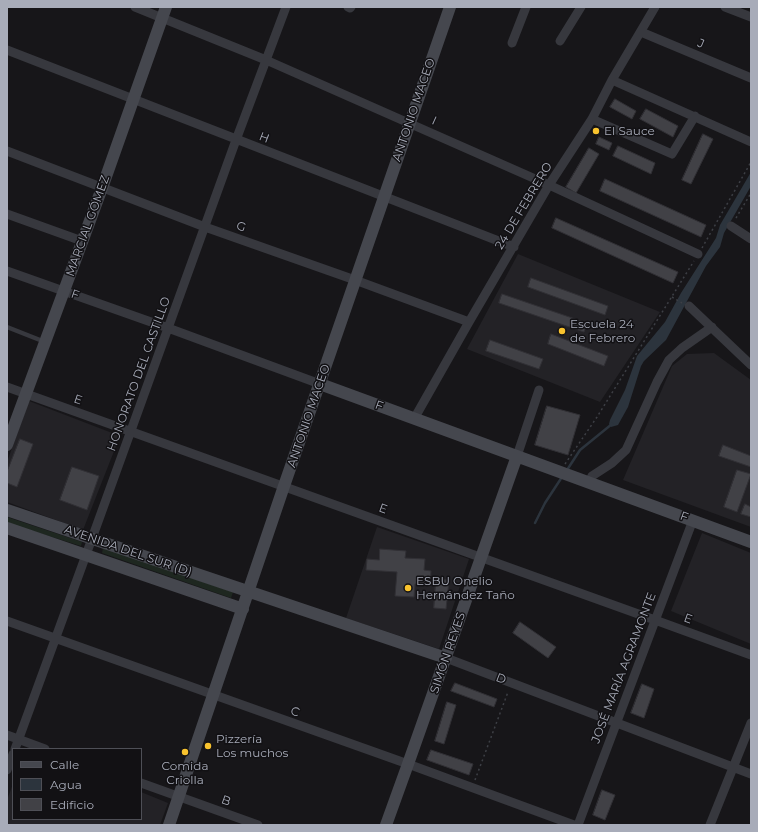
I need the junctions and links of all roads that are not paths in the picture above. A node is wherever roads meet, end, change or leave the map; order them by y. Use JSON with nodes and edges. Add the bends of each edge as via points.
{"nodes":[{"id":1,"x":135,"y":7,"type":"edge"},
{"id":2,"x":286,"y":7,"type":"edge"},
{"id":3,"x":450,"y":7,"type":"edge"},
{"id":4,"x":526,"y":7,"type":"edge"},
{"id":5,"x":581,"y":7,"type":"edge"},
{"id":6,"x":655,"y":7,"type":"edge"},
{"id":7,"x":725,"y":7,"type":"edge"},
{"id":8,"x":164,"y":12,"type":"edge"},
{"id":9,"x":751,"y":17,"type":"edge"},
{"id":10,"x":641,"y":32,"type":"junction"},
{"id":11,"x":560,"y":40,"type":"dead end"},
{"id":12,"x":512,"y":42,"type":"dead end"},
{"id":13,"x":7,"y":50,"type":"edge"},
{"id":14,"x":266,"y":60,"type":"junction"},
{"id":15,"x":751,"y":78,"type":"edge"},
{"id":16,"x":612,"y":80,"type":"junction"},
{"id":17,"x":133,"y":98,"type":"junction"},
{"id":18,"x":695,"y":116,"type":"junction"},
{"id":19,"x":592,"y":119,"type":"junction"},
{"id":20,"x":410,"y":123,"type":"junction"},
{"id":21,"x":236,"y":140,"type":"junction"},
{"id":22,"x":751,"y":142,"type":"edge"},
{"id":23,"x":7,"y":152,"type":"edge"},
{"id":24,"x":549,"y":185,"type":"junction"},
{"id":25,"x":102,"y":188,"type":"junction"},
{"id":26,"x":384,"y":198,"type":"junction"},
{"id":27,"x":7,"y":214,"type":"edge"},
{"id":28,"x":731,"y":226,"type":"road end"},
{"id":29,"x":205,"y":227,"type":"junction"},
{"id":30,"x":751,"y":239,"type":"edge"},
{"id":31,"x":82,"y":241,"type":"junction"},
{"id":32,"x":514,"y":247,"type":"junction"},
{"id":33,"x":698,"y":254,"type":"road end"},
{"id":34,"x":7,"y":271,"type":"edge"},
{"id":35,"x":356,"y":280,"type":"junction"},
{"id":36,"x":64,"y":292,"type":"junction"},
{"id":37,"x":689,"y":306,"type":"road end"},
{"id":38,"x":469,"y":322,"type":"junction"},
{"id":39,"x":7,"y":327,"type":"edge"},
{"id":40,"x":712,"y":327,"type":"junction"},
{"id":41,"x":168,"y":328,"type":"junction"},
{"id":42,"x":45,"y":342,"type":"junction"},
{"id":43,"x":751,"y":365,"type":"edge"},
{"id":44,"x":320,"y":384,"type":"junction"},
{"id":45,"x":7,"y":387,"type":"edge"},
{"id":46,"x":539,"y":390,"type":"dead end"},
{"id":47,"x":26,"y":394,"type":"junction"},
{"id":48,"x":414,"y":419,"type":"junction"},
{"id":49,"x":131,"y":431,"type":"junction"},
{"id":50,"x":7,"y":443,"type":"edge"},
{"id":51,"x":517,"y":456,"type":"junction"},
{"id":52,"x":585,"y":481,"type":"junction"},
{"id":53,"x":284,"y":486,"type":"junction"},
{"id":54,"x":7,"y":510,"type":"edge"},
{"id":55,"x":693,"y":520,"type":"junction"},
{"id":56,"x":7,"y":528,"type":"edge"},
{"id":57,"x":92,"y":538,"type":"junction"},
{"id":58,"x":751,"y":542,"type":"edge"},
{"id":59,"x":86,"y":555,"type":"junction"},
{"id":60,"x":481,"y":557,"type":"junction"},
{"id":61,"x":249,"y":591,"type":"junction"},
{"id":62,"x":243,"y":609,"type":"junction"},
{"id":63,"x":655,"y":620,"type":"junction"},
{"id":64,"x":7,"y":622,"type":"edge"},
{"id":65,"x":55,"y":639,"type":"junction"},
{"id":66,"x":751,"y":655,"type":"edge"},
{"id":67,"x":446,"y":658,"type":"junction"},
{"id":68,"x":214,"y":696,"type":"junction"},
{"id":69,"x":616,"y":723,"type":"junction"},
{"id":70,"x":751,"y":723,"type":"edge"},
{"id":71,"x":7,"y":735,"type":"edge"},
{"id":72,"x":18,"y":740,"type":"junction"},
{"id":73,"x":15,"y":748,"type":"edge"},
{"id":74,"x":42,"y":748,"type":"edge"},
{"id":75,"x":12,"y":757,"type":"edge"},
{"id":76,"x":408,"y":764,"type":"junction"},
{"id":77,"x":734,"y":768,"type":"junction"},
{"id":78,"x":7,"y":770,"type":"edge"},
{"id":79,"x":751,"y":774,"type":"edge"},
{"id":80,"x":142,"y":783,"type":"edge"},
{"id":81,"x":179,"y":796,"type":"junction"},
{"id":82,"x":169,"y":825,"type":"edge"},
{"id":83,"x":258,"y":825,"type":"edge"},
{"id":84,"x":386,"y":825,"type":"edge"},
{"id":85,"x":574,"y":825,"type":"edge"},
{"id":86,"x":578,"y":825,"type":"edge"},
{"id":87,"x":710,"y":825,"type":"edge"}],
"edges":[{"from":1,"to":8,"type":"street","name":"I"},
{"from":2,"to":14,"type":"street","name":"HONORATO DEL CASTILLO"},
{"from":3,"to":20,"type":"street","name":"ANTONIO MACEO"},
{"from":4,"to":12,"type":"street"},
{"from":5,"to":11,"type":"street"},
{"from":6,"to":10,"type":"street","name":"24 DE FEBRERO"},
{"from":7,"to":9,"type":"street"},
{"from":8,"to":14,"type":"street","name":"I"},
{"from":8,"to":17,"type":"street","name":"MARCIAL GÓMEZ"},
{"from":10,"to":15,"type":"street","name":"J"},
{"from":10,"to":16,"type":"street","name":"24 DE FEBRERO"},
{"from":13,"to":17,"type":"street","name":"H"},
{"from":14,"to":20,"type":"street","name":"I"},
{"from":14,"to":21,"type":"street","name":"HONORATO DEL CASTILLO"},
{"from":16,"to":18,"type":"street"},
{"from":16,"to":19,"type":"street","name":"24 DE FEBRERO"},
{"from":17,"to":21,"type":"street","name":"H"},
{"from":17,"to":25,"type":"street","name":"MARCIAL GÓMEZ"},
{"from":18,"to":19,"type":"street","via":[[672,154]]},
{"from":18,"to":22,"type":"street"},
{"from":19,"to":24,"type":"street","name":"24 DE FEBRERO"},
{"from":20,"to":24,"type":"street","name":"I"},
{"from":20,"to":26,"type":"street","name":"ANTONIO MACEO"},
{"from":21,"to":26,"type":"street","name":"H"},
{"from":21,"to":29,"type":"street","name":"HONORATO DEL CASTILLO"},
{"from":23,"to":25,"type":"street","name":"G"},
{"from":24,"to":32,"type":"street","name":"24 DE FEBRERO"},
{"from":24,"to":33,"type":"street","name":"I"},
{"from":25,"to":29,"type":"street","name":"G"},
{"from":25,"to":31,"type":"street","name":"MARCIAL GÓMEZ"},
{"from":26,"to":32,"type":"street","name":"H"},
{"from":26,"to":35,"type":"street","name":"ANTONIO MACEO"},
{"from":27,"to":31,"type":"street"},
{"from":28,"to":30,"type":"street"},
{"from":29,"to":35,"type":"street","name":"G"},
{"from":29,"to":41,"type":"street","name":"HONORATO DEL CASTILLO"},
{"from":31,"to":36,"type":"street","name":"MARCIAL GÓMEZ"},
{"from":32,"to":38,"type":"street","name":"24 DE FEBRERO"},
{"from":34,"to":36,"type":"street","name":"F"},
{"from":35,"to":38,"type":"street","name":"G"},
{"from":35,"to":44,"type":"street","name":"ANTONIO MACEO"},
{"from":36,"to":41,"type":"street","name":"F"},
{"from":36,"to":42,"type":"street","name":"MARCIAL GÓMEZ"},
{"from":37,"to":40,"type":"street"},
{"from":38,"to":48,"type":"street","name":"24 DE FEBRERO"},
{"from":39,"to":42,"type":"lane"},
{"from":40,"to":43,"type":"street"},
{"from":40,"to":52,"type":"street","via":[[669,360],[626,450]]},
{"from":41,"to":44,"type":"street","name":"F"},
{"from":41,"to":49,"type":"street","name":"HONORATO DEL CASTILLO"},
{"from":42,"to":47,"type":"street","name":"MARCIAL GÓMEZ"},
{"from":44,"to":48,"type":"street","name":"F"},
{"from":44,"to":53,"type":"street","name":"ANTONIO MACEO"},
{"from":45,"to":47,"type":"street","name":"E"},
{"from":46,"to":51,"type":"street","name":"SIMÓN REYES"},
{"from":47,"to":49,"type":"street","name":"E"},
{"from":47,"to":50,"type":"street","name":"MARCIAL GÓMEZ"},
{"from":48,"to":51,"type":"street","name":"F"},
{"from":49,"to":53,"type":"street","name":"E"},
{"from":49,"to":57,"type":"street","name":"HONORATO DEL CASTILLO"},
{"from":51,"to":52,"type":"street","name":"F"},
{"from":51,"to":60,"type":"street","name":"SIMÓN REYES"},
{"from":52,"to":55,"type":"street","name":"F"},
{"from":53,"to":60,"type":"street","name":"E"},
{"from":53,"to":61,"type":"street","name":"ANTONIO MACEO"},
{"from":54,"to":57,"type":"street","name":"AVENIDA DEL SUR (D)"},
{"from":55,"to":58,"type":"street","name":"F"},
{"from":55,"to":63,"type":"street","name":"JOSÉ MARÍA AGRAMONTE"},
{"from":56,"to":59,"type":"street","name":"AVENIDA DEL SUR (D)"},
{"from":57,"to":59,"type":"street","name":"HONORATO DEL CASTILLO"},
{"from":57,"to":61,"type":"street","name":"AVENIDA DEL SUR (D)"},
{"from":59,"to":62,"type":"street","name":"AVENIDA DEL SUR (D)"},
{"from":59,"to":65,"type":"street","name":"HONORATO DEL CASTILLO"},
{"from":60,"to":63,"type":"street","name":"E"},
{"from":60,"to":67,"type":"street","name":"SIMÓN REYES"},
{"from":61,"to":62,"type":"street","name":"ANTONIO MACEO"},
{"from":61,"to":67,"type":"street","name":"D"},
{"from":62,"to":68,"type":"street","name":"ANTONIO MACEO"},
{"from":63,"to":66,"type":"street","name":"E"},
{"from":63,"to":69,"type":"street","name":"JOSÉ MARÍA AGRAMONTE"},
{"from":64,"to":65,"type":"street","name":"C"},
{"from":65,"to":68,"type":"street","name":"C"},
{"from":65,"to":72,"type":"street","name":"HONORATO DEL CASTILLO"},
{"from":67,"to":69,"type":"street","name":"D"},
{"from":67,"to":76,"type":"street","name":"SIMÓN REYES"},
{"from":68,"to":76,"type":"street","name":"C"},
{"from":68,"to":81,"type":"street","name":"ANTONIO MACEO"},
{"from":69,"to":77,"type":"street","name":"D"},
{"from":69,"to":86,"type":"street","name":"JOSÉ MARÍA AGRAMONTE"},
{"from":70,"to":77,"type":"street"},
{"from":71,"to":72,"type":"street"},
{"from":72,"to":73,"type":"street","name":"HONORATO DEL CASTILLO"},
{"from":72,"to":74,"type":"street"},
{"from":75,"to":78,"type":"street"},
{"from":76,"to":84,"type":"street","name":"SIMÓN REYES"},
{"from":76,"to":85,"type":"street","name":"C"},
{"from":77,"to":79,"type":"street","name":"D"},
{"from":77,"to":87,"type":"street"},
{"from":80,"to":81,"type":"street","name":"B"},
{"from":81,"to":82,"type":"street","name":"ANTONIO MACEO"},
{"from":81,"to":83,"type":"street","name":"B"}]}
